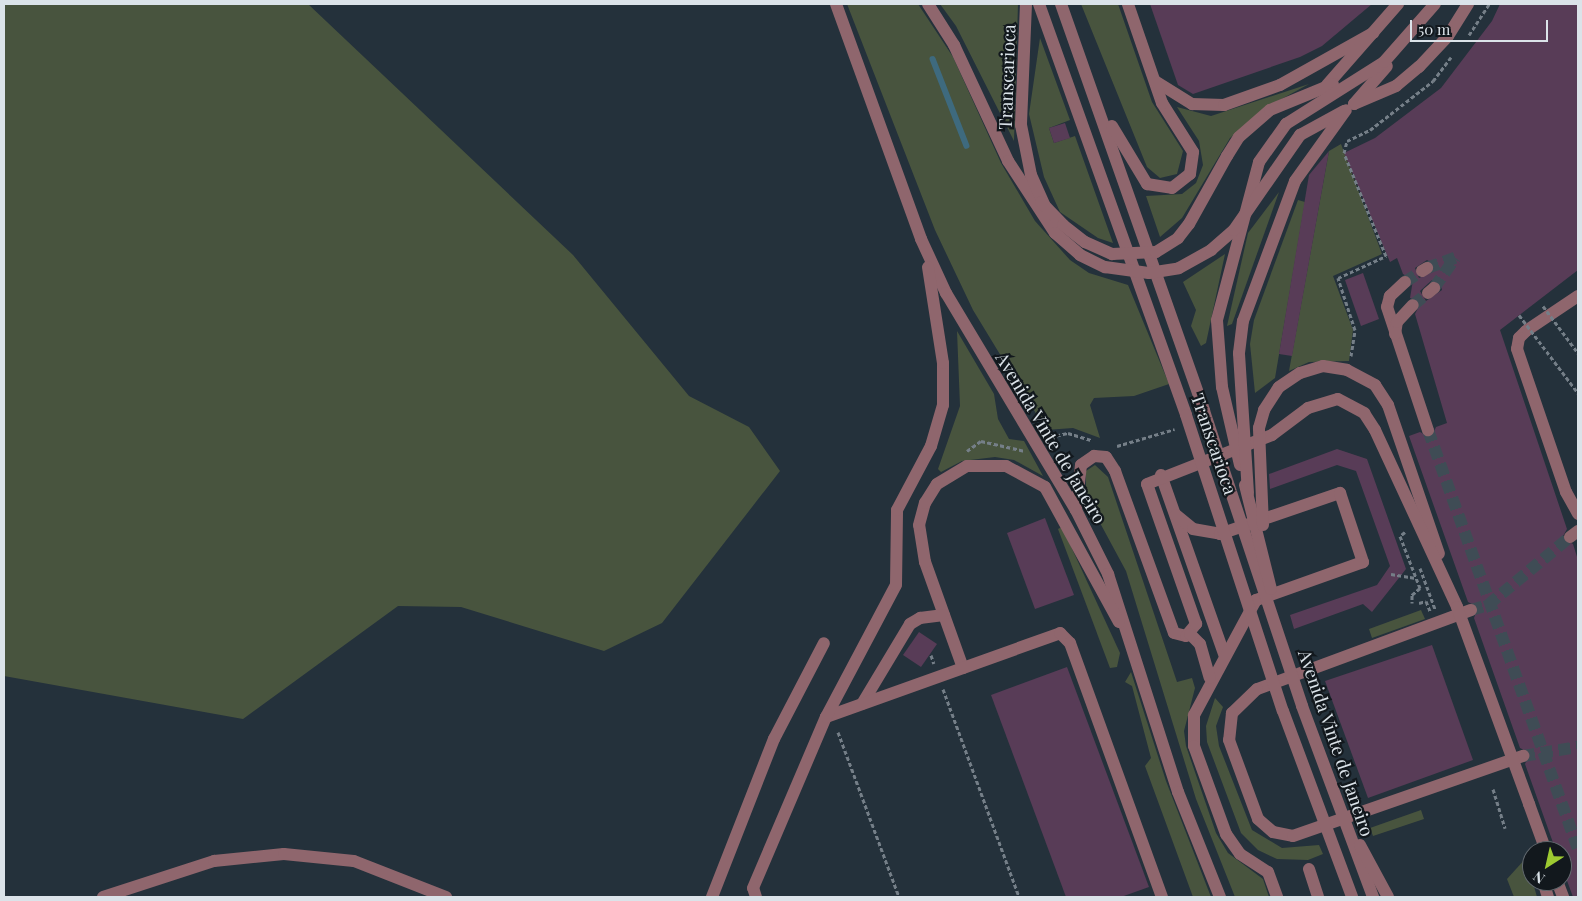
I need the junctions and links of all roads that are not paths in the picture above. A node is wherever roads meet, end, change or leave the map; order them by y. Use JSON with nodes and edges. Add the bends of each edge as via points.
{"nodes":[{"id":1,"x":836,"y":4,"type":"edge"},
{"id":2,"x":928,"y":4,"type":"edge"},
{"id":3,"x":1026,"y":4,"type":"edge"},
{"id":4,"x":1039,"y":4,"type":"edge"},
{"id":5,"x":1061,"y":4,"type":"edge"},
{"id":6,"x":1128,"y":4,"type":"edge"},
{"id":7,"x":1398,"y":4,"type":"edge"},
{"id":8,"x":1435,"y":4,"type":"edge"},
{"id":9,"x":1441,"y":4,"type":"edge"},
{"id":10,"x":1468,"y":4,"type":"edge"},
{"id":11,"x":1374,"y":33,"type":"junction"},
{"id":12,"x":1357,"y":78,"type":"junction"},
{"id":13,"x":1155,"y":81,"type":"junction"},
{"id":14,"x":1327,"y":86,"type":"junction"},
{"id":15,"x":1091,"y":87,"type":"junction"},
{"id":16,"x":1350,"y":107,"type":"junction"},
{"id":17,"x":1008,"y":161,"type":"junction"},
{"id":18,"x":1045,"y":206,"type":"junction"},
{"id":19,"x":1059,"y":229,"type":"junction"},
{"id":20,"x":921,"y":239,"type":"junction"},
{"id":21,"x":1405,"y":282,"type":"tunnel mouth"},
{"id":22,"x":1578,"y":296,"type":"edge"},
{"id":23,"x":1413,"y":305,"type":"tunnel mouth"},
{"id":24,"x":1395,"y":337,"type":"junction"},
{"id":25,"x":1428,"y":430,"type":"tunnel mouth"},
{"id":26,"x":1161,"y":475,"type":"junction"},
{"id":27,"x":1248,"y":493,"type":"junction"},
{"id":28,"x":1076,"y":510,"type":"junction"},
{"id":29,"x":1578,"y":514,"type":"edge"},
{"id":30,"x":1176,"y":515,"type":"junction"},
{"id":31,"x":1264,"y":550,"type":"junction"},
{"id":32,"x":1457,"y":607,"type":"junction"},
{"id":33,"x":1471,"y":610,"type":"tunnel mouth"},
{"id":34,"x":944,"y":615,"type":"junction"},
{"id":35,"x":1277,"y":626,"type":"junction"},
{"id":36,"x":1190,"y":634,"type":"junction"},
{"id":37,"x":824,"y":643,"type":"dead end"},
{"id":38,"x":1224,"y":654,"type":"junction"},
{"id":39,"x":1140,"y":664,"type":"junction"},
{"id":40,"x":963,"y":668,"type":"junction"},
{"id":41,"x":1210,"y":678,"type":"junction"},
{"id":42,"x":862,"y":704,"type":"junction"},
{"id":43,"x":826,"y":717,"type":"junction"},
{"id":44,"x":1523,"y":756,"type":"tunnel mouth"},
{"id":45,"x":1336,"y":799,"type":"junction"},
{"id":46,"x":1528,"y":804,"type":"junction"},
{"id":47,"x":1535,"y":841,"type":"edge"},
{"id":48,"x":1542,"y":841,"type":"edge"},
{"id":49,"x":1308,"y":869,"type":"dead end"},
{"id":50,"x":103,"y":897,"type":"edge"},
{"id":51,"x":446,"y":897,"type":"edge"},
{"id":52,"x":712,"y":897,"type":"edge"},
{"id":53,"x":756,"y":897,"type":"edge"},
{"id":54,"x":1162,"y":897,"type":"edge"},
{"id":55,"x":1220,"y":897,"type":"edge"},
{"id":56,"x":1277,"y":897,"type":"edge"},
{"id":57,"x":1318,"y":897,"type":"edge"},
{"id":58,"x":1352,"y":897,"type":"edge"},
{"id":59,"x":1373,"y":897,"type":"edge"},
{"id":60,"x":1388,"y":897,"type":"edge"}],
"edges":[{"from":1,"to":20,"type":"street","name":"Avenida Vinte de Janeiro"},
{"from":2,"to":17,"type":"street","via":[[954,45]]},
{"from":3,"to":18,"type":"street","name":"Transcarioca","via":[[1021,125],[1032,175]]},
{"from":4,"to":58,"type":"street","name":"Transcarioca","bridge":true,"via":[[1186,415],[1283,710]]},
{"from":5,"to":15,"type":"street","name":"Avenida Vinte de Janeiro"},
{"from":6,"to":13,"type":"street"},
{"from":7,"to":11,"type":"street"},
{"from":8,"to":12,"type":"street","via":[[1402,45]]},
{"from":9,"to":16,"type":"street"},
{"from":10,"to":16,"type":"street","via":[[1448,36],[1419,68],[1396,86]]},
{"from":11,"to":13,"type":"street","via":[[1280,86],[1224,105],[1192,104]]},
{"from":11,"to":14,"type":"street"},
{"from":12,"to":14,"type":"street"},
{"from":12,"to":27,"type":"street","bridge":true,"via":[[1286,124],[1259,162],[1217,320],[1222,387]]},
{"from":13,"to":15,"type":"street","via":[[1165,111],[1193,152],[1190,174],[1179,186],[1164,190],[1138,176]]},
{"from":14,"to":19,"type":"street","bridge":true,"via":[[1257,119],[1227,156],[1189,224],[1178,238],[1156,252],[1112,254]]},
{"from":15,"to":35,"type":"street","name":"Avenida Vinte de Janeiro","bridge":true},
{"from":16,"to":19,"type":"street","bridge":true,"via":[[1300,135],[1234,230],[1211,250],[1179,268],[1149,273],[1105,267],[1080,255]]},
{"from":16,"to":27,"type":"street","bridge":true,"via":[[1295,181],[1243,321],[1239,353]]},
{"from":17,"to":18,"type":"street"},
{"from":17,"to":19,"type":"street"},
{"from":18,"to":19,"type":"street"},
{"from":20,"to":28,"type":"street","name":"Avenida Vinte de Janeiro","via":[[969,335]]},
{"from":20,"to":43,"type":"street","via":[[936,300],[943,404],[931,446],[897,510],[898,570],[892,599]]},
{"from":21,"to":24,"type":"street","via":[[1390,296],[1387,307]]},
{"from":22,"to":29,"type":"street","via":[[1519,338],[1517,349],[1566,492]]},
{"from":23,"to":24,"type":"street","via":[[1397,322]]},
{"from":24,"to":25,"type":"street"},
{"from":26,"to":30,"type":"street"},
{"from":26,"to":32,"type":"street","via":[[1272,435],[1320,402],[1346,402],[1370,420]]},
{"from":26,"to":36,"type":"street","via":[[1147,484],[1146,491],[1196,624]]},
{"from":27,"to":31,"type":"street","bridge":true},
{"from":28,"to":36,"type":"street","via":[[1081,465],[1094,456],[1106,457],[1115,471],[1174,633]]},
{"from":28,"to":39,"type":"street","name":"Avenida Vinte de Janeiro","via":[[1108,574]]},
{"from":30,"to":38,"type":"street"},
{"from":30,"to":38,"type":"street","via":[[1193,529],[1220,534],[1340,493],[1363,562],[1256,600]]},
{"from":31,"to":32,"type":"street","bridge":true,"via":[[1258,428],[1264,410],[1279,387],[1300,373],[1323,366],[1347,370],[1374,385],[1388,405]]},
{"from":31,"to":35,"type":"street","bridge":true},
{"from":32,"to":46,"type":"street","bridge":true},
{"from":33,"to":44,"type":"street","via":[[1249,694],[1229,723],[1232,748],[1258,819],[1273,832],[1293,836]]},
{"from":34,"to":39,"type":"street","via":[[921,548],[923,508],[934,488],[953,471],[980,463],[1006,466],[1032,478],[1053,498]]},
{"from":34,"to":40,"type":"street"},
{"from":34,"to":42,"type":"street","via":[[920,618],[910,624]]},
{"from":35,"to":45,"type":"street","name":"Avenida Vinte de Janeiro","bridge":true},
{"from":36,"to":41,"type":"street","via":[[1200,644]]},
{"from":37,"to":52,"type":"street","via":[[774,739]]},
{"from":38,"to":41,"type":"street"},
{"from":39,"to":55,"type":"street","name":"Avenida Vinte de Janeiro","via":[[1178,792]]},
{"from":40,"to":42,"type":"street"},
{"from":40,"to":54,"type":"street","via":[[1054,633],[1065,637]]},
{"from":41,"to":56,"type":"street","via":[[1194,715],[1194,746],[1226,834],[1240,854],[1268,872]]},
{"from":42,"to":43,"type":"street"},
{"from":43,"to":53,"type":"street","via":[[753,888]]},
{"from":45,"to":59,"type":"street","name":"Avenida Vinte de Janeiro","bridge":true},
{"from":45,"to":60,"type":"street","bridge":true},
{"from":46,"to":47,"type":"street"},
{"from":46,"to":48,"type":"street"},
{"from":49,"to":57,"type":"street"},
{"from":50,"to":51,"type":"street","via":[[214,861],[284,854],[354,861]]}]}
